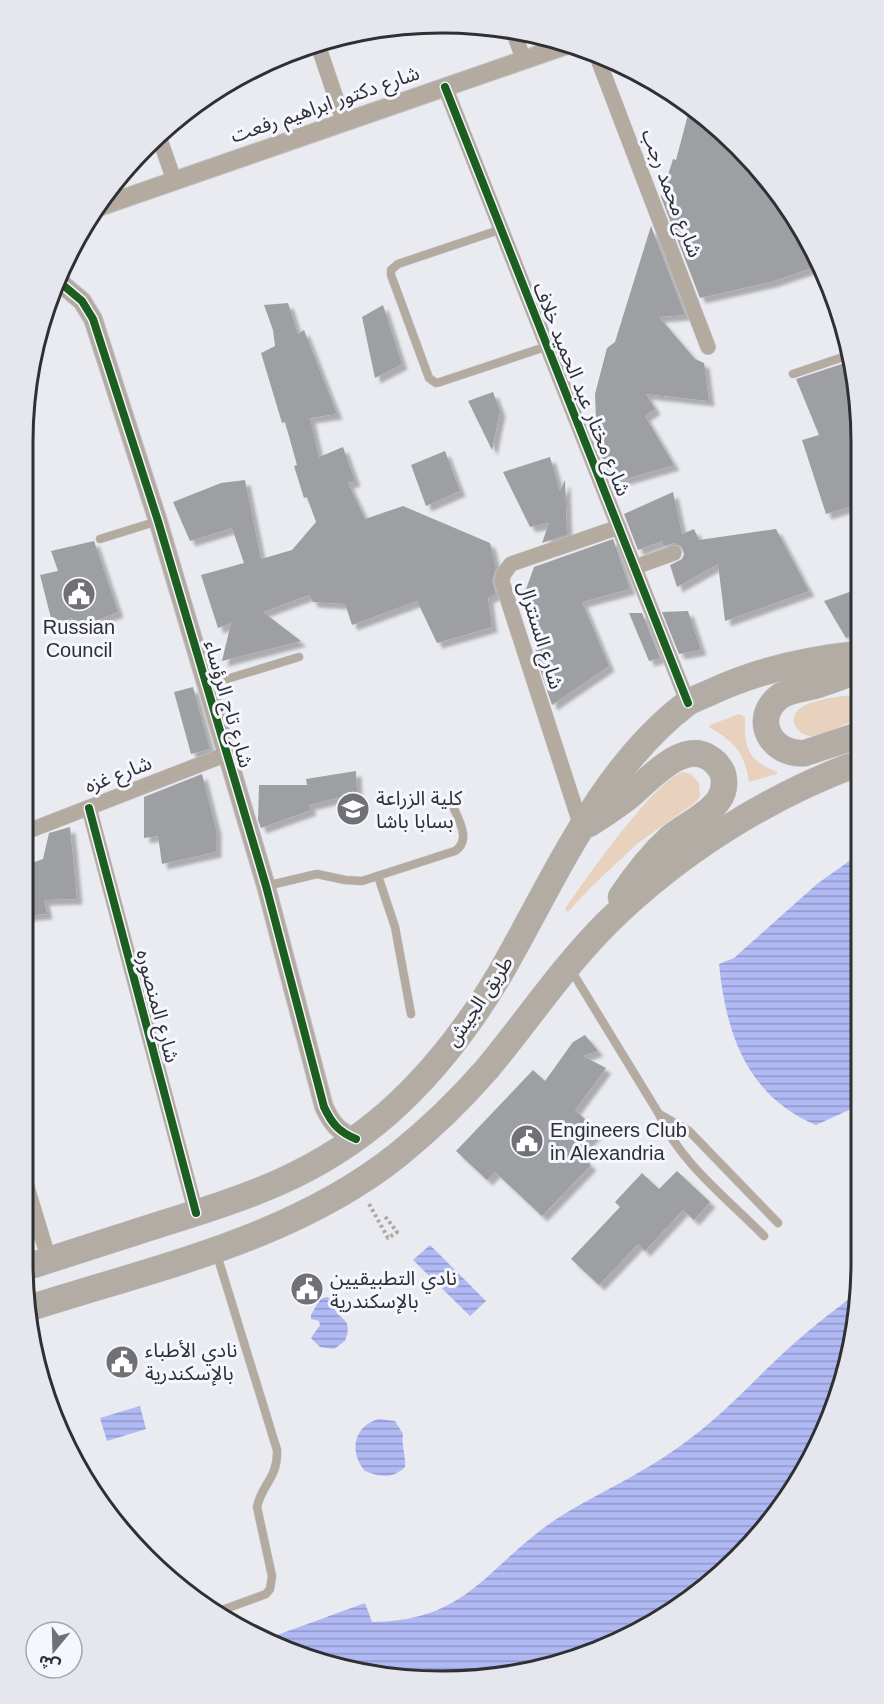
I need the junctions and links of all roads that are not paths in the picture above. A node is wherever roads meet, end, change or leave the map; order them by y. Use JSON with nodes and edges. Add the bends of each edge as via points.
{"nodes":[{"id":1,"x":516,"y":40,"type":"edge"},
{"id":2,"x":555,"y":49,"type":"edge"},
{"id":3,"x":320,"y":52,"type":"edge"},
{"id":4,"x":524,"y":60,"type":"junction"},
{"id":5,"x":600,"y":64,"type":"edge"},
{"id":6,"x":446,"y":87,"type":"junction"},
{"id":7,"x":344,"y":122,"type":"junction"},
{"id":8,"x":162,"y":144,"type":"edge"},
{"id":9,"x":174,"y":180,"type":"junction"},
{"id":10,"x":111,"y":203,"type":"edge"},
{"id":11,"x":502,"y":230,"type":"junction"},
{"id":12,"x":64,"y":286,"type":"edge"},
{"id":13,"x":548,"y":346,"type":"junction"},
{"id":14,"x":708,"y":347,"type":"dead end"},
{"id":15,"x":842,"y":357,"type":"edge"},
{"id":16,"x":793,"y":374,"type":"dead end"},
{"id":17,"x":158,"y":521,"type":"junction"},
{"id":18,"x":619,"y":527,"type":"junction"},
{"id":19,"x":100,"y":539,"type":"dead end"},
{"id":20,"x":674,"y":553,"type":"dead end"},
{"id":21,"x":635,"y":567,"type":"junction"},
{"id":22,"x":851,"y":655,"type":"edge"},
{"id":23,"x":299,"y":657,"type":"dead end"},
{"id":24,"x":851,"y":672,"type":"edge"},
{"id":25,"x":207,"y":686,"type":"junction"},
{"id":26,"x":688,"y":703,"type":"junction"},
{"id":27,"x":851,"y":738,"type":"edge"},
{"id":28,"x":227,"y":754,"type":"junction"},
{"id":29,"x":851,"y":766,"type":"edge"},
{"id":30,"x":452,"y":804,"type":"dead end"},
{"id":31,"x":89,"y":808,"type":"junction"},
{"id":32,"x":33,"y":829,"type":"edge"},
{"id":33,"x":582,"y":829,"type":"junction"},
{"id":34,"x":378,"y":876,"type":"junction"},
{"id":35,"x":266,"y":886,"type":"junction"},
{"id":36,"x":606,"y":924,"type":"junction"},
{"id":37,"x":568,"y":967,"type":"junction"},
{"id":38,"x":411,"y":1014,"type":"dead end"},
{"id":39,"x":659,"y":1114,"type":"junction"},
{"id":40,"x":356,"y":1139,"type":"junction"},
{"id":41,"x":33,"y":1207,"type":"edge"},
{"id":42,"x":196,"y":1213,"type":"junction"},
{"id":43,"x":778,"y":1223,"type":"dead end"},
{"id":44,"x":764,"y":1236,"type":"dead end"},
{"id":45,"x":215,"y":1250,"type":"junction"},
{"id":46,"x":49,"y":1260,"type":"junction"},
{"id":47,"x":33,"y":1265,"type":"edge"},
{"id":48,"x":35,"y":1306,"type":"edge"},
{"id":49,"x":226,"y":1609,"type":"edge"}],
"edges":[{"from":1,"to":4,"type":"street"},
{"from":2,"to":4,"type":"street","name":"شارع دكتور ابراهيم رفعت"},
{"from":3,"to":7,"type":"street"},
{"from":4,"to":6,"type":"street","name":"شارع دكتور ابراهيم رفعت"},
{"from":5,"to":14,"type":"street","name":"شارع محمد رجب"},
{"from":6,"to":7,"type":"street","name":"شارع دكتور ابراهيم رفعت"},
{"from":6,"to":11,"type":"street","name":"شارع مختار عبد الحميد خلاف"},
{"from":7,"to":9,"type":"street","name":"شارع دكتور ابراهيم رفعت"},
{"from":8,"to":9,"type":"street"},
{"from":9,"to":10,"type":"street","name":"شارع دكتور ابراهيم رفعت"},
{"from":11,"to":13,"type":"street","name":"شارع مختار عبد الحميد خلاف"},
{"from":11,"to":13,"type":"lane","via":[[398,264],[391,270],[429,378],[440,382]]},
{"from":12,"to":17,"type":"street","name":"شارع تاج الرؤساء","via":[[82,301],[93,319]]},
{"from":13,"to":18,"type":"street","name":"شارع مختار عبد الحميد خلاف"},
{"from":15,"to":16,"type":"lane"},
{"from":17,"to":19,"type":"lane"},
{"from":17,"to":25,"type":"street","name":"شارع تاج الرؤساء"},
{"from":18,"to":21,"type":"street","name":"شارع مختار عبد الحميد خلاف"},
{"from":18,"to":33,"type":"street","name":"شارع السنترال","via":[[510,564],[502,575]]},
{"from":20,"to":21,"type":"street"},
{"from":21,"to":26,"type":"street","name":"شارع مختار عبد الحميد خلاف"},
{"from":22,"to":26,"type":"highway","name":"طريق الجيش","via":[[765,673],[725,685]]},
{"from":23,"to":25,"type":"lane"},
{"from":24,"to":27,"type":"highway","via":[[783,694],[771,706],[766,721],[775,744],[796,754]]},
{"from":25,"to":28,"type":"street","name":"شارع تاج الرؤساء"},
{"from":26,"to":33,"type":"highway","name":"طريق الجيش","via":[[647,740],[618,774]]},
{"from":28,"to":31,"type":"street","name":"شارع غزه"},
{"from":28,"to":35,"type":"street","name":"شارع تاج الرؤساء"},
{"from":29,"to":36,"type":"highway","via":[[800,788],[715,836]]},
{"from":30,"to":34,"type":"lane","via":[[464,837],[460,848]]},
{"from":31,"to":32,"type":"street","name":"شارع غزه"},
{"from":31,"to":42,"type":"street","name":"شارع المنصوره"},
{"from":33,"to":36,"type":"highway","via":[[685,754],[703,754],[722,773],[720,799],[656,852],[628,886]]},
{"from":33,"to":40,"type":"highway","name":"طريق الجيش","via":[[476,1011],[420,1080]]},
{"from":34,"to":35,"type":"lane","via":[[353,881],[317,874]]},
{"from":34,"to":38,"type":"lane","via":[[395,927]]},
{"from":35,"to":40,"type":"street","name":"شارع تاج الرؤساء","via":[[324,1107],[343,1134]]},
{"from":36,"to":37,"type":"highway"},
{"from":37,"to":39,"type":"lane"},
{"from":37,"to":45,"type":"highway","via":[[460,1099],[396,1156],[326,1203]]},
{"from":39,"to":43,"type":"lane","via":[[689,1131]]},
{"from":39,"to":44,"type":"lane","via":[[691,1163]]},
{"from":40,"to":42,"type":"highway","name":"طريق الجيش","via":[[288,1179]]},
{"from":41,"to":46,"type":"street"},
{"from":42,"to":46,"type":"highway","name":"طريق الجيش"},
{"from":45,"to":48,"type":"highway"},
{"from":45,"to":49,"type":"lane","via":[[277,1450],[274,1474],[257,1507],[272,1576],[270,1589]]},
{"from":46,"to":47,"type":"highway","name":"طريق الجيش"}]}
